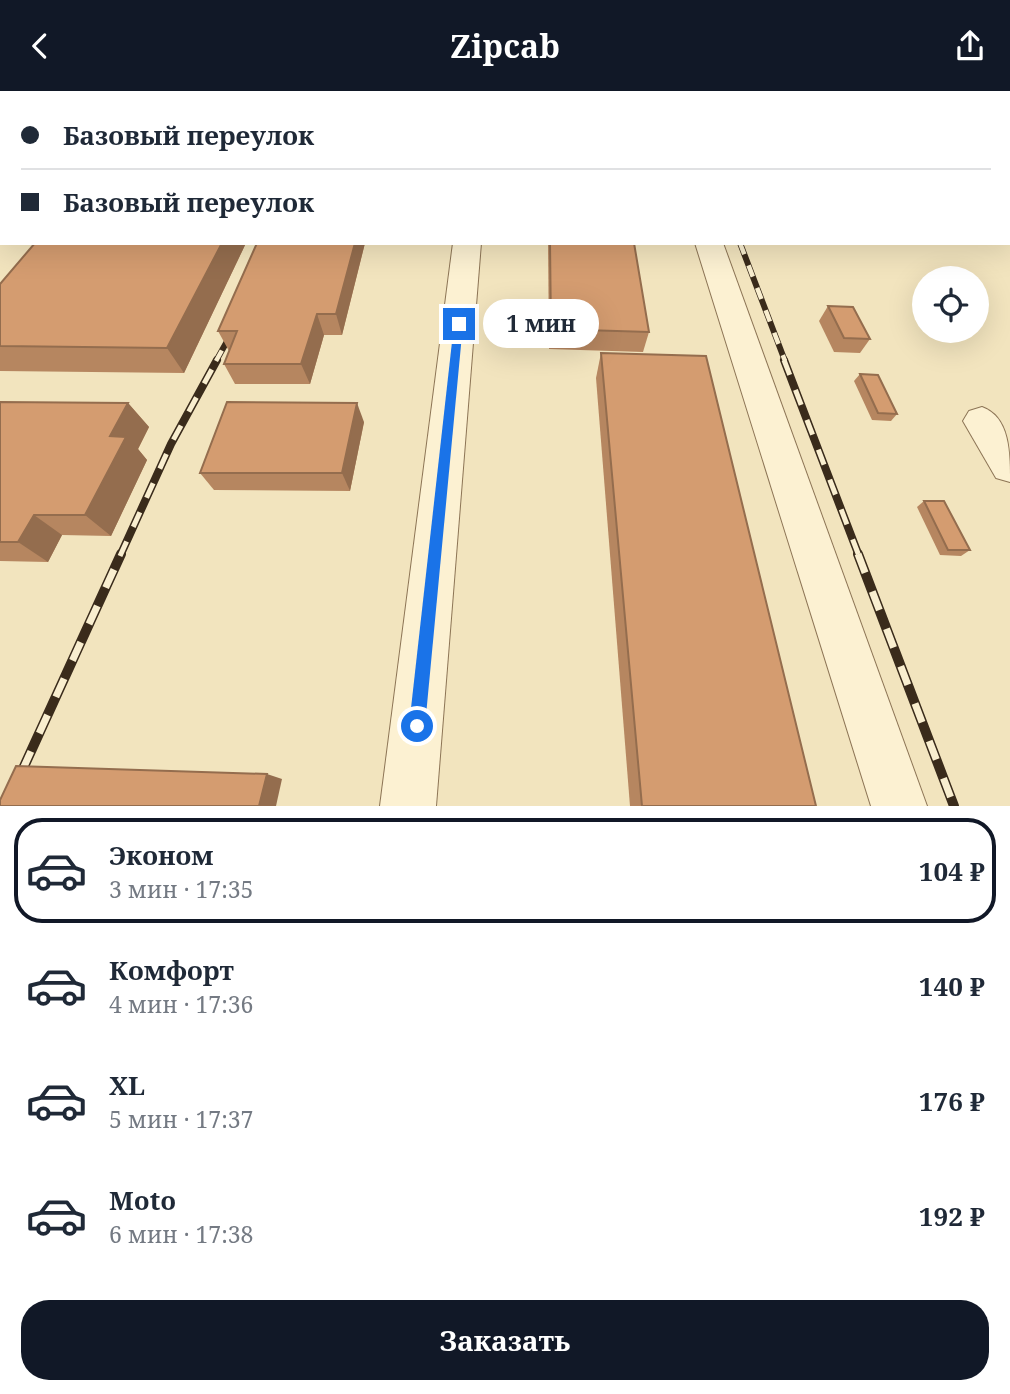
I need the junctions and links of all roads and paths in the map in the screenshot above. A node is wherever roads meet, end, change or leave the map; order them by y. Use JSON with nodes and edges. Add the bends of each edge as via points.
{"nodes":[{"id":1,"x":467,"y":245,"type":"edge"},
{"id":2,"x":710,"y":245,"type":"edge"},
{"id":3,"x":982,"y":421,"type":"dead end"},
{"id":4,"x":1010,"y":466,"type":"edge"},
{"id":5,"x":408,"y":806,"type":"edge"},
{"id":6,"x":899,"y":806,"type":"edge"}],
"edges":[{"from":1,"to":5,"type":"street"},
{"from":2,"to":6,"type":"street"},
{"from":3,"to":4,"type":"street"}]}
